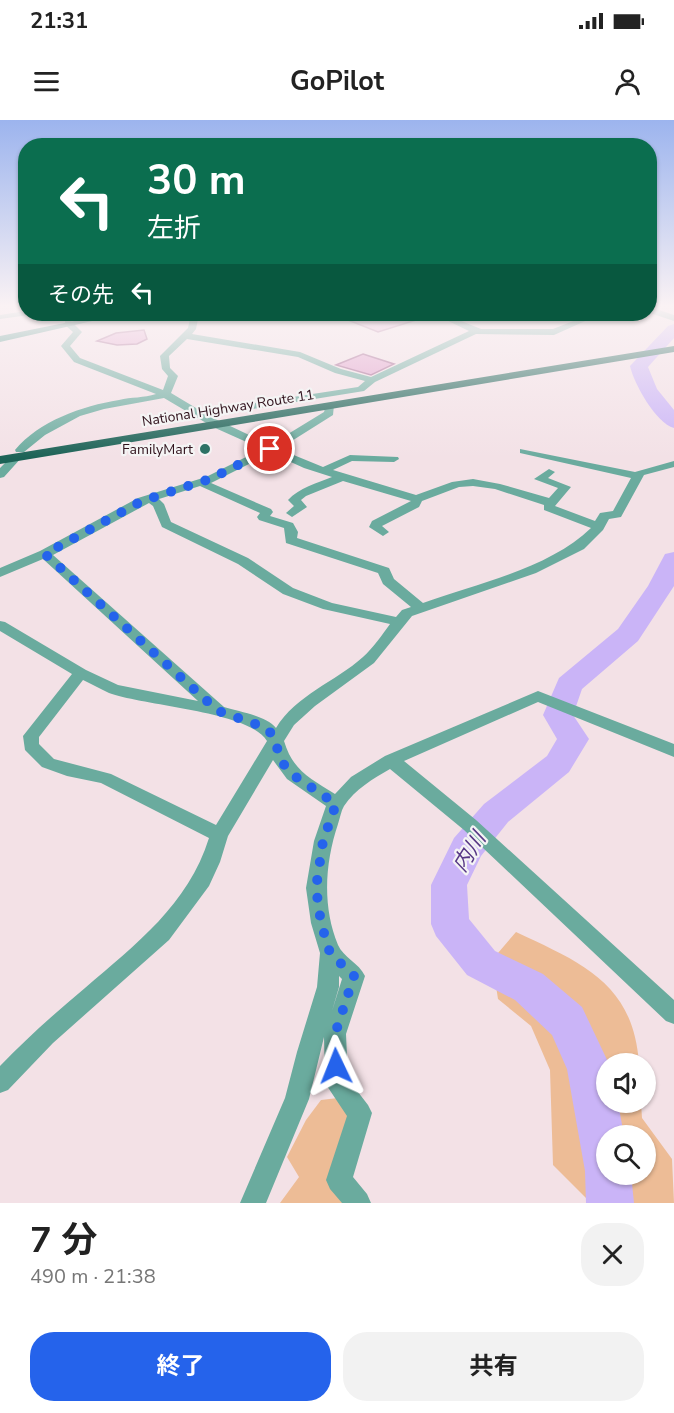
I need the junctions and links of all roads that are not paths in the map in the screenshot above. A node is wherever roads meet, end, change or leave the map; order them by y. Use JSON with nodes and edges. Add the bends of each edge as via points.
{"nodes":[{"id":1,"x":74,"y":357,"type":"edge"},
{"id":2,"x":165,"y":357,"type":"edge"},
{"id":3,"x":304,"y":357,"type":"edge"},
{"id":4,"x":421,"y":357,"type":"edge"},
{"id":5,"x":619,"y":357,"type":"edge"},
{"id":6,"x":620,"y":357,"type":"edge"},
{"id":7,"x":372,"y":380,"type":"junction"},
{"id":8,"x":165,"y":394,"type":"junction"},
{"id":9,"x":330,"y":407,"type":"junction"},
{"id":10,"x":209,"y":420,"type":"junction"},
{"id":11,"x":270,"y":449,"type":"junction"},
{"id":12,"x":524,"y":451,"type":"dead end"},
{"id":13,"x":0,"y":453,"type":"edge"},
{"id":14,"x":19,"y":453,"type":"junction"},
{"id":15,"x":394,"y":459,"type":"dead end"},
{"id":16,"x":0,"y":460,"type":"edge"},
{"id":17,"x":674,"y":464,"type":"edge"},
{"id":18,"x":323,"y":471,"type":"junction"},
{"id":19,"x":549,"y":472,"type":"dead end"},
{"id":20,"x":0,"y":475,"type":"edge"},
{"id":21,"x":637,"y":476,"type":"junction"},
{"id":22,"x":342,"y":477,"type":"junction"},
{"id":23,"x":200,"y":482,"type":"junction"},
{"id":24,"x":150,"y":498,"type":"junction"},
{"id":25,"x":418,"y":499,"type":"junction"},
{"id":26,"x":551,"y":503,"type":"junction"},
{"id":27,"x":292,"y":513,"type":"dead end"},
{"id":28,"x":598,"y":527,"type":"junction"},
{"id":29,"x":383,"y":532,"type":"dead end"},
{"id":30,"x":45,"y":554,"type":"junction"},
{"id":31,"x":0,"y":573,"type":"edge"},
{"id":32,"x":420,"y":607,"type":"junction"},
{"id":33,"x":399,"y":622,"type":"junction"},
{"id":34,"x":0,"y":625,"type":"edge"},
{"id":35,"x":81,"y":673,"type":"junction"},
{"id":36,"x":218,"y":711,"type":"junction"},
{"id":37,"x":275,"y":739,"type":"junction"},
{"id":38,"x":674,"y":751,"type":"edge"},
{"id":39,"x":391,"y":760,"type":"junction"},
{"id":40,"x":336,"y":804,"type":"junction"},
{"id":41,"x":219,"y":835,"type":"junction"},
{"id":42,"x":330,"y":953,"type":"junction"},
{"id":43,"x":674,"y":1014,"type":"edge"},
{"id":44,"x":0,"y":1082,"type":"edge"},
{"id":45,"x":253,"y":1203,"type":"edge"},
{"id":46,"x":358,"y":1203,"type":"edge"}],
"edges":[{"from":1,"to":8,"type":"street"},
{"from":2,"to":8,"type":"street","via":[[163,362],[172,376],[172,385]]},
{"from":3,"to":7,"type":"street"},
{"from":4,"to":7,"type":"street"},
{"from":5,"to":10,"type":"highway","name":"National Highway Route 11"},
{"from":6,"to":9,"type":"highway","name":"National Highway Route 11"},
{"from":7,"to":10,"type":"street","via":[[361,389]]},
{"from":8,"to":10,"type":"street"},
{"from":8,"to":14,"type":"street","via":[[96,408],[62,420],[46,428]]},
{"from":9,"to":10,"type":"highway","name":"National Highway Route 11"},
{"from":9,"to":11,"type":"street","via":[[329,413]]},
{"from":10,"to":11,"type":"street"},
{"from":10,"to":14,"type":"highway","name":"National Highway Route 11"},
{"from":11,"to":18,"type":"street"},
{"from":11,"to":23,"type":"street"},
{"from":12,"to":21,"type":"street"},
{"from":13,"to":14,"type":"highway","name":"National Highway Route 11"},
{"from":14,"to":16,"type":"highway","name":"National Highway Route 11"},
{"from":14,"to":20,"type":"street"},
{"from":15,"to":18,"type":"street","via":[[350,458]]},
{"from":17,"to":21,"type":"street"},
{"from":18,"to":22,"type":"street"},
{"from":19,"to":26,"type":"street","via":[[540,479],[565,487]]},
{"from":21,"to":28,"type":"street","via":[[617,514],[604,516]]},
{"from":22,"to":25,"type":"street"},
{"from":22,"to":27,"type":"street","via":[[294,500],[301,507]]},
{"from":23,"to":24,"type":"street"},
{"from":23,"to":32,"type":"street","via":[[267,512],[263,517],[289,526],[290,540],[384,571],[388,582]]},
{"from":24,"to":30,"type":"street"},
{"from":24,"to":33,"type":"street","via":[[158,504],[166,524],[243,561],[288,591],[328,606]]},
{"from":25,"to":26,"type":"street","via":[[448,485],[466,482]]},
{"from":25,"to":29,"type":"street","via":[[376,524]]},
{"from":26,"to":28,"type":"street","via":[[548,507]]},
{"from":28,"to":32,"type":"street","via":[[580,546],[531,570]]},
{"from":30,"to":31,"type":"street"},
{"from":30,"to":36,"type":"street"},
{"from":32,"to":33,"type":"street"},
{"from":33,"to":37,"type":"street","via":[[369,660],[309,702]]},
{"from":34,"to":35,"type":"street"},
{"from":35,"to":36,"type":"street","via":[[114,689]]},
{"from":35,"to":41,"type":"street","via":[[32,736],[31,746],[36,752],[48,763],[105,778]]},
{"from":36,"to":37,"type":"street","via":[[267,728]]},
{"from":37,"to":40,"type":"street","via":[[280,760],[293,775]]},
{"from":37,"to":41,"type":"street","via":[[264,764]]},
{"from":38,"to":39,"type":"street","via":[[538,696]]},
{"from":39,"to":40,"type":"street","via":[[357,781]]},
{"from":39,"to":43,"type":"street","via":[[471,825]]},
{"from":40,"to":42,"type":"street","via":[[323,841],[316,888]]},
{"from":41,"to":44,"type":"street","via":[[202,880],[162,934],[45,1036]]},
{"from":42,"to":45,"type":"street","via":[[328,987],[297,1099]]},
{"from":42,"to":46,"type":"street","via":[[354,976],[335,1034],[337,1083],[360,1113],[339,1180]]}]}
